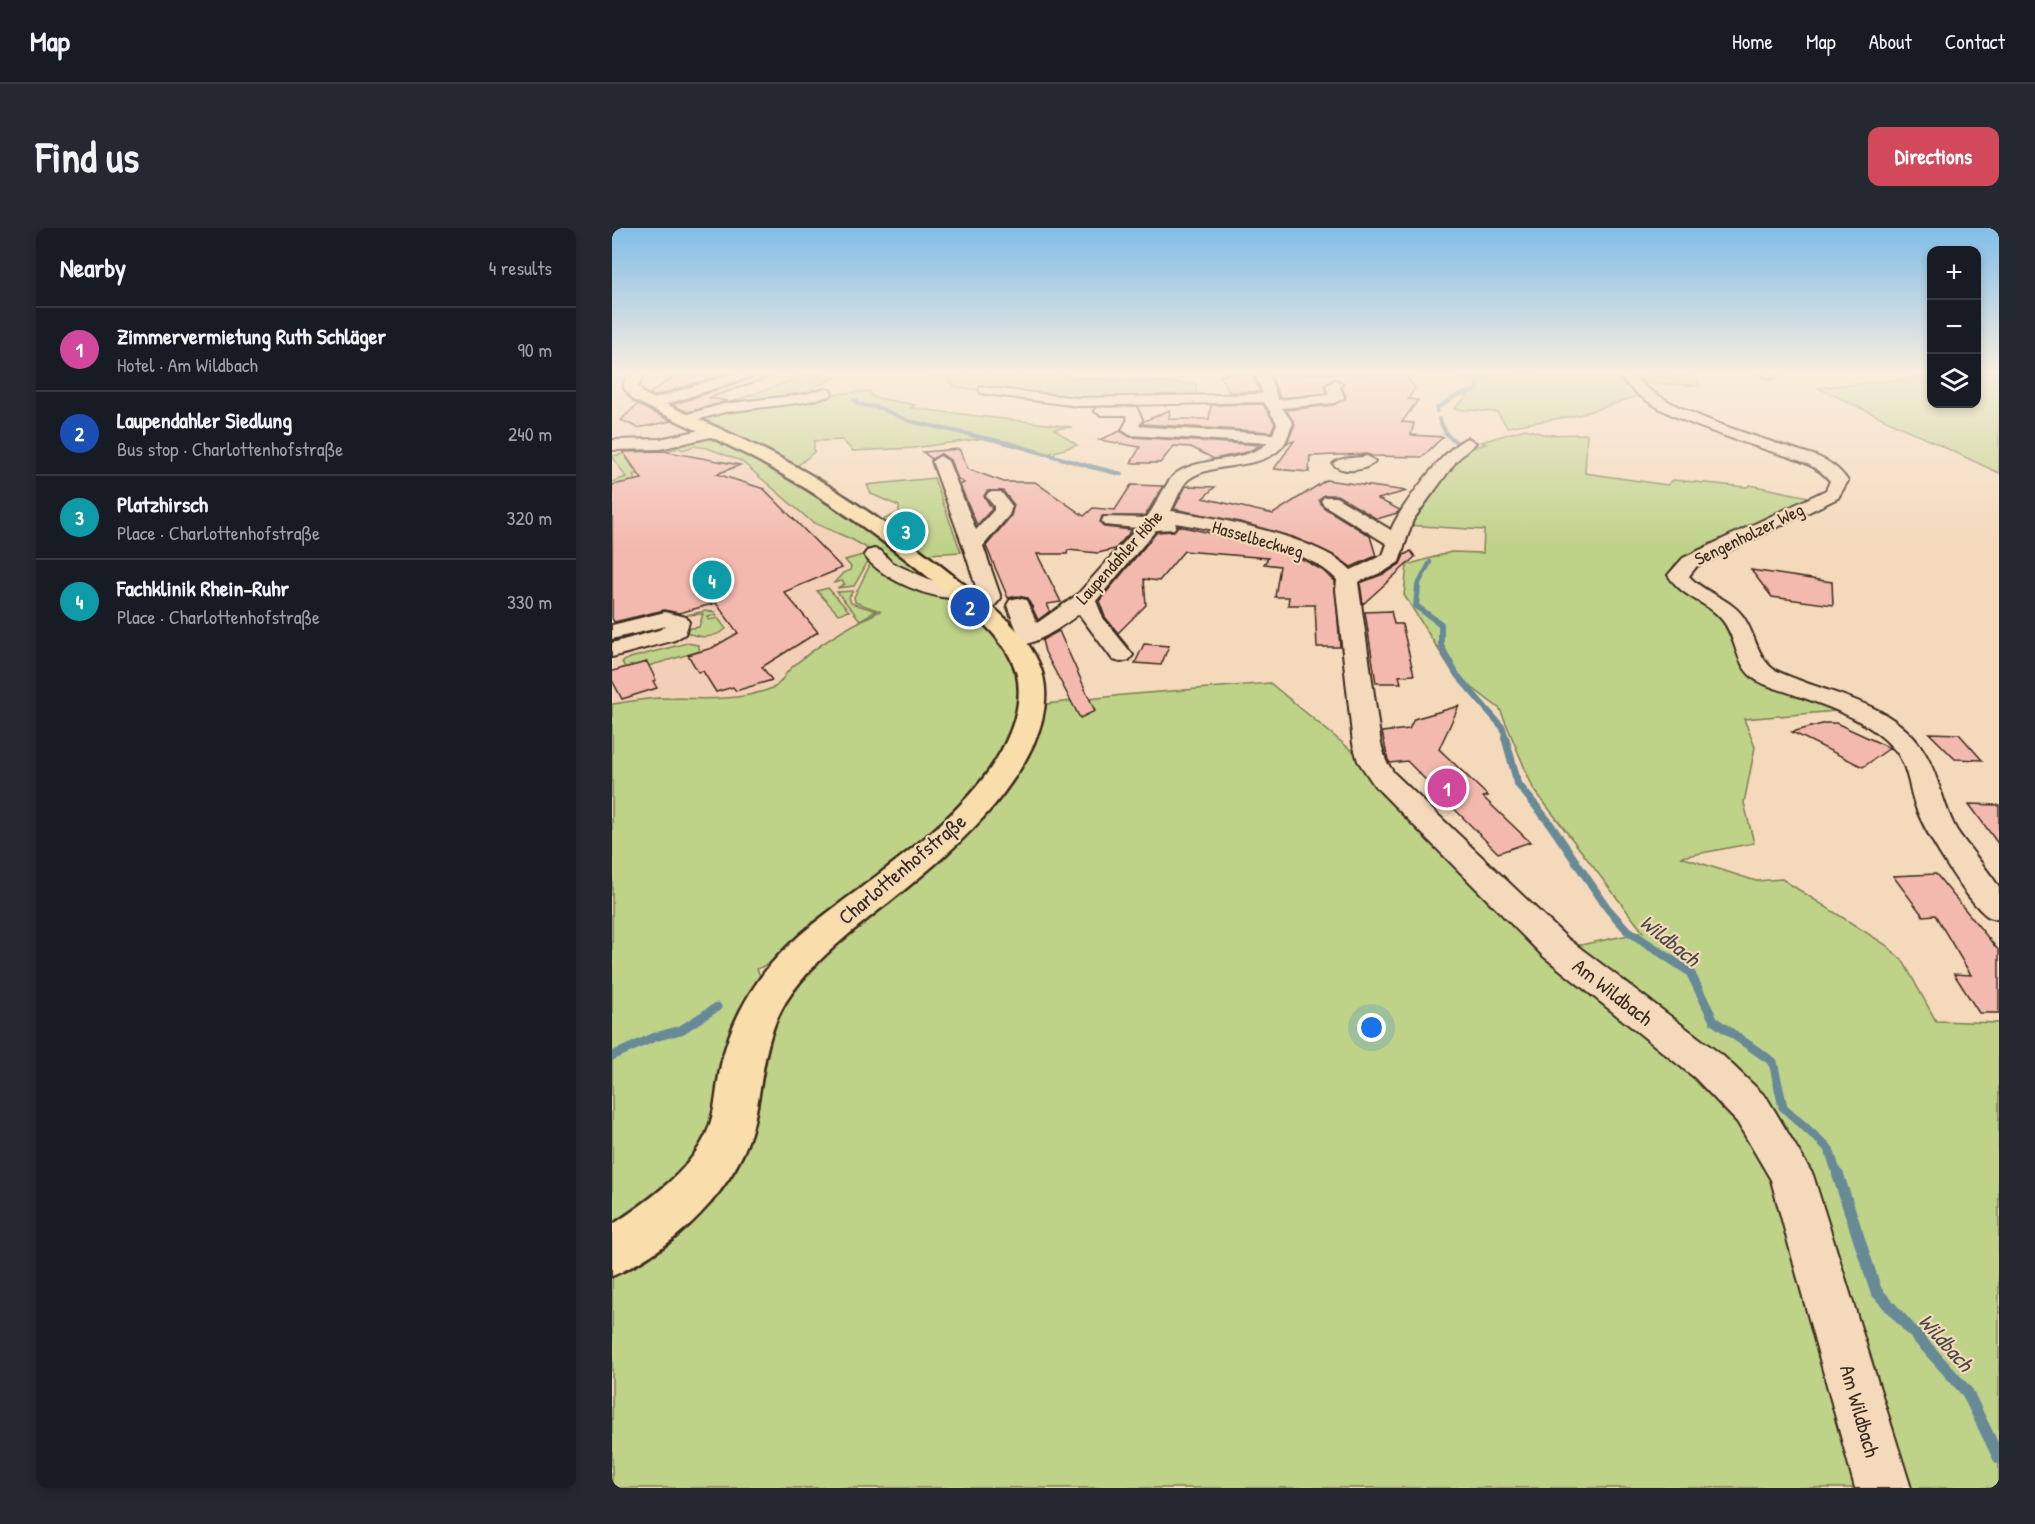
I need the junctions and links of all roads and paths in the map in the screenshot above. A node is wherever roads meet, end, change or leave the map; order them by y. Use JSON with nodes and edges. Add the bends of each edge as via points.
{"nodes":[{"id":1,"x":714,"y":432,"type":"joint"},
{"id":2,"x":1138,"y":432,"type":"edge"},
{"id":3,"x":1219,"y":432,"type":"edge"},
{"id":4,"x":1260,"y":432,"type":"edge"},
{"id":5,"x":1285,"y":432,"type":"edge"},
{"id":6,"x":1731,"y":432,"type":"edge"},
{"id":7,"x":1468,"y":443,"type":"dead end"},
{"id":8,"x":612,"y":445,"type":"edge"},
{"id":9,"x":1774,"y":447,"type":"junction"},
{"id":10,"x":1828,"y":449,"type":"dead end"},
{"id":11,"x":1365,"y":453,"type":"dead end"},
{"id":12,"x":1256,"y":455,"type":"junction"},
{"id":13,"x":940,"y":461,"type":"dead end"},
{"id":14,"x":1174,"y":463,"type":"dead end"},
{"id":15,"x":1341,"y":464,"type":"dead end"},
{"id":16,"x":1203,"y":466,"type":"junction"},
{"id":17,"x":996,"y":496,"type":"dead end"},
{"id":18,"x":1330,"y":501,"type":"dead end"},
{"id":19,"x":1188,"y":529,"type":"dead end"},
{"id":20,"x":1134,"y":541,"type":"junction"},
{"id":21,"x":1397,"y":542,"type":"junction"},
{"id":22,"x":972,"y":543,"type":"junction"},
{"id":23,"x":874,"y":555,"type":"dead end"},
{"id":24,"x":1348,"y":579,"type":"junction"},
{"id":25,"x":960,"y":592,"type":"junction"},
{"id":26,"x":1085,"y":600,"type":"junction"},
{"id":27,"x":1018,"y":605,"type":"dead end"},
{"id":28,"x":978,"y":608,"type":"junction"},
{"id":29,"x":612,"y":632,"type":"edge"},
{"id":30,"x":1037,"y":635,"type":"junction"},
{"id":31,"x":612,"y":650,"type":"edge"},
{"id":32,"x":1121,"y":656,"type":"dead end"},
{"id":33,"x":1999,"y":909,"type":"edge"},
{"id":34,"x":612,"y":1252,"type":"edge"},
{"id":35,"x":1882,"y":1488,"type":"edge"}],
"edges":[{"from":1,"to":8,"type":"street","via":[[660,444]]},
{"from":1,"to":25,"type":"main road","name":"Charlottenhofstraße","via":[[830,495],[890,536]]},
{"from":2,"to":3,"type":"street","via":[[1207,439]]},
{"from":4,"to":12,"type":"street","name":"Laupendahler Höhe"},
{"from":5,"to":12,"type":"street","via":[[1294,445]]},
{"from":6,"to":9,"type":"street","name":"Sengenholzer Weg"},
{"from":7,"to":21,"type":"street","via":[[1450,458],[1404,520]]},
{"from":9,"to":10,"type":"street"},
{"from":9,"to":33,"type":"street","name":"Sengenholzer Weg","via":[[1828,468],[1839,481],[1838,486],[1832,494],[1690,562],[1678,575],[1683,583],[1738,621],[1751,660],[1763,673],[1845,704],[1887,727],[1906,746],[1918,767],[1934,815],[1969,872]]},
{"from":11,"to":15,"type":"street","via":[[1363,464]]},
{"from":12,"to":16,"type":"street","name":"Laupendahler Höhe"},
{"from":13,"to":22,"type":"street"},
{"from":14,"to":16,"type":"street"},
{"from":16,"to":20,"type":"street","name":"Laupendahler Höhe","via":[[1179,480]]},
{"from":17,"to":22,"type":"street","via":[[1003,511]]},
{"from":18,"to":21,"type":"street"},
{"from":19,"to":20,"type":"street"},
{"from":20,"to":24,"type":"street","name":"Hasselbeckweg","via":[[1180,518],[1278,542],[1329,562]]},
{"from":20,"to":26,"type":"street","name":"Laupendahler Höhe"},
{"from":21,"to":24,"type":"street","via":[[1392,558]]},
{"from":22,"to":28,"type":"street","via":[[990,598]]},
{"from":23,"to":25,"type":"street","via":[[885,567],[942,591]]},
{"from":24,"to":35,"type":"street","name":"Am Wildbach","via":[[1367,744],[1384,779],[1556,947],[1709,1067],[1752,1110],[1791,1175]]},
{"from":25,"to":28,"type":"main road","name":"Charlottenhofstraße"},
{"from":26,"to":30,"type":"street","name":"Laupendahler Höhe"},
{"from":26,"to":32,"type":"street","via":[[1092,619]]},
{"from":27,"to":30,"type":"street"},
{"from":28,"to":30,"type":"main road","name":"Charlottenhofstraße"},
{"from":29,"to":31,"type":"street","via":[[663,619],[678,622],[677,629],[667,635]]},
{"from":30,"to":34,"type":"main road","name":"Charlottenhofstraße","via":[[1029,675],[1031,704],[1005,769],[950,833],[815,942],[786,971],[752,1028],[730,1128],[718,1156],[665,1214]]}]}
